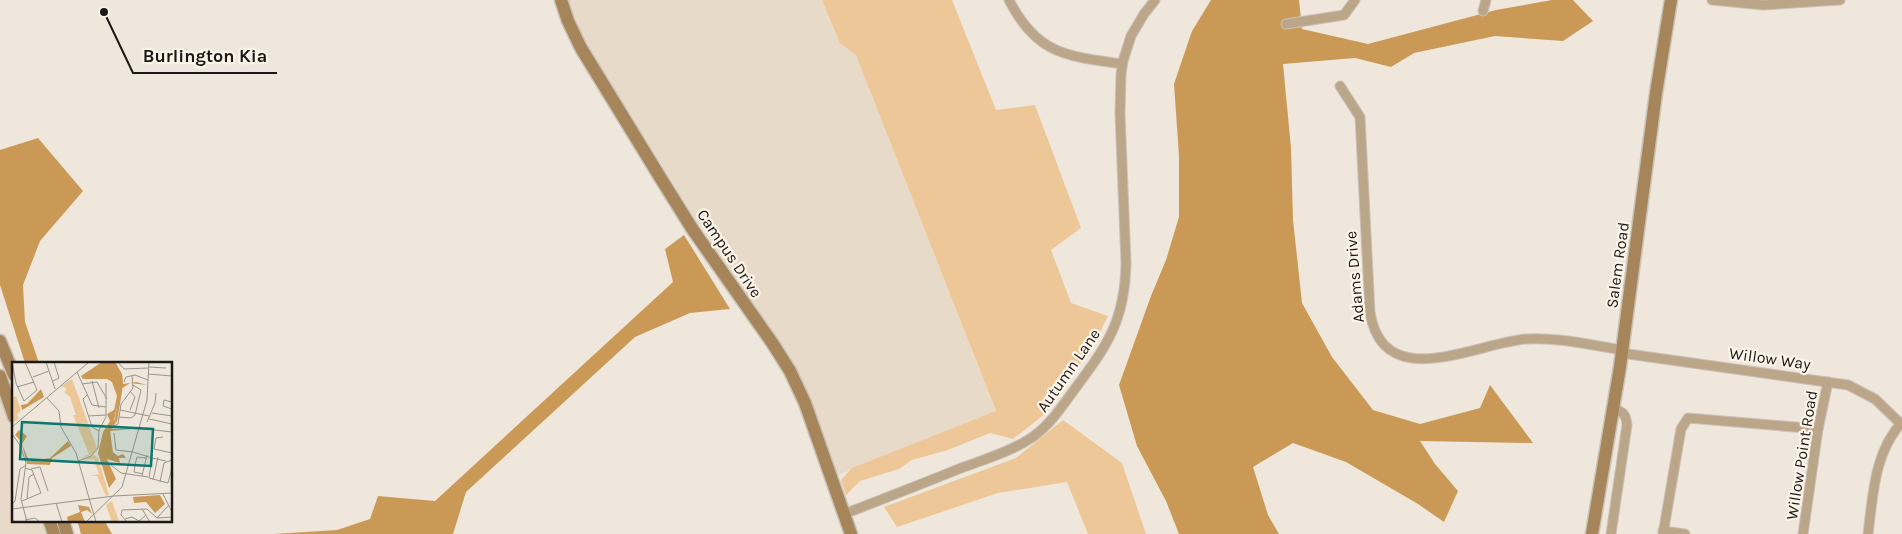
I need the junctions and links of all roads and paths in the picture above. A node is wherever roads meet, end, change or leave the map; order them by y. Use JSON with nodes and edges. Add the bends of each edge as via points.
{"nodes":[{"id":1,"x":561,"y":0,"type":"edge"},
{"id":2,"x":1009,"y":0,"type":"edge"},
{"id":3,"x":1155,"y":0,"type":"edge"},
{"id":4,"x":1355,"y":0,"type":"edge"},
{"id":5,"x":1486,"y":0,"type":"edge"},
{"id":6,"x":1671,"y":0,"type":"edge"},
{"id":7,"x":1712,"y":0,"type":"edge"},
{"id":8,"x":1840,"y":0,"type":"edge"},
{"id":9,"x":1483,"y":11,"type":"dead end"},
{"id":10,"x":1286,"y":24,"type":"dead end"},
{"id":11,"x":1122,"y":64,"type":"junction"},
{"id":12,"x":1340,"y":86,"type":"dead end"},
{"id":13,"x":0,"y":342,"type":"edge"},
{"id":14,"x":1622,"y":351,"type":"junction"},
{"id":15,"x":12,"y":370,"type":"edge"},
{"id":16,"x":0,"y":376,"type":"edge"},
{"id":17,"x":1828,"y":382,"type":"junction"},
{"id":18,"x":1613,"y":408,"type":"junction"},
{"id":19,"x":12,"y":411,"type":"edge"},
{"id":20,"x":1901,"y":423,"type":"edge"},
{"id":21,"x":1818,"y":429,"type":"junction"},
{"id":22,"x":844,"y":514,"type":"junction"},
{"id":23,"x":50,"y":522,"type":"edge"},
{"id":24,"x":1663,"y":532,"type":"edge"},
{"id":25,"x":54,"y":534,"type":"edge"},
{"id":26,"x":851,"y":534,"type":"edge"},
{"id":27,"x":1592,"y":534,"type":"edge"},
{"id":28,"x":1611,"y":534,"type":"edge"},
{"id":29,"x":1685,"y":534,"type":"edge"},
{"id":30,"x":1803,"y":534,"type":"edge"},
{"id":31,"x":1868,"y":534,"type":"edge"}],
"edges":[{"from":1,"to":22,"type":"street","name":"Campus Drive","via":[[581,48],[663,182],[790,371],[805,403]]},
{"from":2,"to":11,"type":"street","via":[[1026,28],[1048,47],[1072,56]]},
{"from":3,"to":11,"type":"street","name":"Autumn Lane","via":[[1131,36]]},
{"from":4,"to":10,"type":"street","via":[[1344,15]]},
{"from":5,"to":9,"type":"street"},
{"from":6,"to":14,"type":"street","name":"Salem Road"},
{"from":7,"to":8,"type":"street","via":[[1763,5]]},
{"from":11,"to":22,"type":"street","name":"Autumn Lane","via":[[1120,114],[1125,280],[1118,318],[1104,348],[1060,412],[1029,440]]},
{"from":12,"to":14,"type":"street","name":"Adams Drive","via":[[1360,117],[1370,312],[1378,338],[1398,354],[1415,360],[1442,358],[1502,342],[1527,339]]},
{"from":13,"to":15,"type":"street"},
{"from":14,"to":17,"type":"street","name":"Willow Way"},
{"from":14,"to":18,"type":"street","name":"Salem Road"},
{"from":16,"to":19,"type":"street"},
{"from":17,"to":20,"type":"street","name":"Willow Way","via":[[1854,387],[1870,396]]},
{"from":17,"to":21,"type":"street","name":"Willow Point Road"},
{"from":18,"to":27,"type":"street","name":"Salem Road"},
{"from":18,"to":28,"type":"street","via":[[1623,412],[1628,425]]},
{"from":20,"to":31,"type":"street","via":[[1876,471]]},
{"from":21,"to":24,"type":"street","via":[[1688,418],[1682,429]]},
{"from":21,"to":30,"type":"street","name":"Willow Point Road"},
{"from":22,"to":26,"type":"street","name":"Campus Drive"},
{"from":23,"to":25,"type":"street"},
{"from":24,"to":29,"type":"street"}]}
